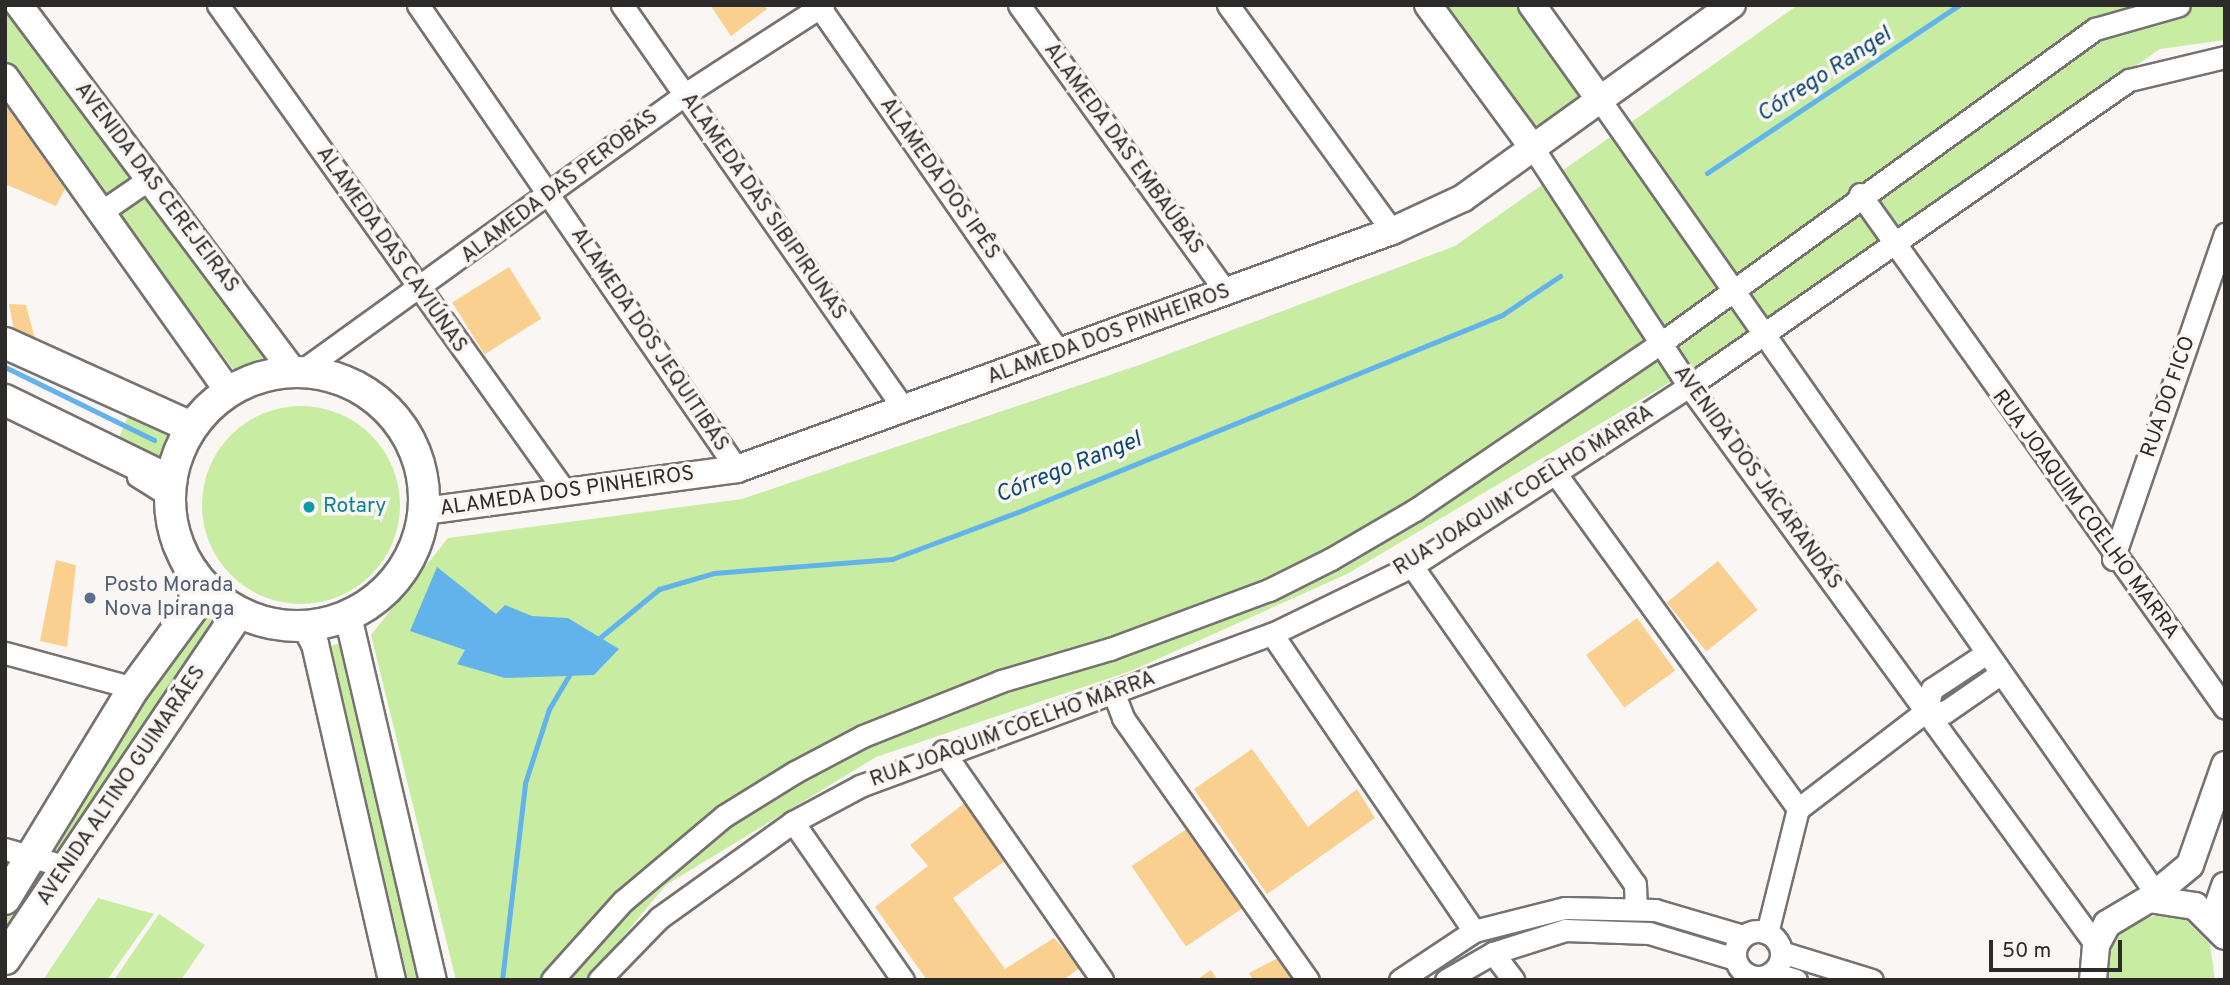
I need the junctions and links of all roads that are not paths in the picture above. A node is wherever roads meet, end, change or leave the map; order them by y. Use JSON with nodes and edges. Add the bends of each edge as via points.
{"nodes":[{"id":1,"x":19,"y":5,"type":"edge"},
{"id":2,"x":218,"y":5,"type":"edge"},
{"id":3,"x":418,"y":5,"type":"edge"},
{"id":4,"x":622,"y":5,"type":"edge"},
{"id":5,"x":1019,"y":5,"type":"edge"},
{"id":6,"x":1228,"y":5,"type":"edge"},
{"id":7,"x":1428,"y":5,"type":"edge"},
{"id":8,"x":1532,"y":5,"type":"edge"},
{"id":9,"x":1732,"y":5,"type":"edge"},
{"id":10,"x":2179,"y":5,"type":"edge"},
{"id":11,"x":820,"y":6,"type":"edge"},
{"id":12,"x":2225,"y":57,"type":"edge"},
{"id":13,"x":5,"y":77,"type":"edge"},
{"id":14,"x":685,"y":94,"type":"junction"},
{"id":15,"x":1600,"y":100,"type":"junction"},
{"id":16,"x":1532,"y":148,"type":"junction"},
{"id":17,"x":149,"y":179,"type":"junction"},
{"id":18,"x":1860,"y":194,"type":"junction"},
{"id":19,"x":551,"y":195,"type":"junction"},
{"id":20,"x":101,"y":212,"type":"junction"},
{"id":21,"x":1392,"y":231,"type":"junction"},
{"id":22,"x":2225,"y":234,"type":"edge"},
{"id":23,"x":1893,"y":243,"type":"junction"},
{"id":24,"x":419,"y":291,"type":"junction"},
{"id":25,"x":1731,"y":291,"type":"junction"},
{"id":26,"x":1227,"y":293,"type":"junction"},
{"id":27,"x":1762,"y":335,"type":"junction"},
{"id":28,"x":5,"y":342,"type":"edge"},
{"id":29,"x":1661,"y":343,"type":"junction"},
{"id":30,"x":1059,"y":352,"type":"junction"},
{"id":31,"x":296,"y":372,"type":"junction"},
{"id":32,"x":1689,"y":387,"type":"junction"},
{"id":33,"x":228,"y":391,"type":"junction"},
{"id":34,"x":5,"y":400,"type":"edge"},
{"id":35,"x":904,"y":409,"type":"junction"},
{"id":36,"x":5,"y":415,"type":"edge"},
{"id":37,"x":191,"y":427,"type":"junction"},
{"id":38,"x":737,"y":469,"type":"junction"},
{"id":39,"x":1553,"y":470,"type":"junction"},
{"id":40,"x":171,"y":481,"type":"junction"},
{"id":41,"x":566,"y":493,"type":"junction"},
{"id":42,"x":424,"y":511,"type":"junction"},
{"id":43,"x":2113,"y":559,"type":"junction"},
{"id":44,"x":1412,"y":566,"type":"junction"},
{"id":45,"x":195,"y":585,"type":"junction"},
{"id":46,"x":233,"y":610,"type":"junction"},
{"id":47,"x":348,"y":616,"type":"junction"},
{"id":48,"x":305,"y":626,"type":"junction"},
{"id":49,"x":1272,"y":634,"type":"junction"},
{"id":50,"x":5,"y":653,"type":"edge"},
{"id":51,"x":1985,"y":653,"type":"junction"},
{"id":52,"x":2000,"y":674,"type":"junction"},
{"id":53,"x":134,"y":688,"type":"junction"},
{"id":54,"x":1114,"y":694,"type":"junction"},
{"id":55,"x":2225,"y":708,"type":"edge"},
{"id":56,"x":1926,"y":711,"type":"junction"},
{"id":57,"x":943,"y":751,"type":"junction"},
{"id":58,"x":2225,"y":765,"type":"edge"},
{"id":59,"x":1798,"y":809,"type":"junction"},
{"id":60,"x":793,"y":822,"type":"junction"},
{"id":61,"x":40,"y":859,"type":"edge"},
{"id":62,"x":2225,"y":887,"type":"edge"},
{"id":63,"x":2153,"y":897,"type":"junction"},
{"id":64,"x":5,"y":899,"type":"edge"},
{"id":65,"x":1636,"y":908,"type":"junction"},
{"id":66,"x":598,"y":928,"type":"junction"},
{"id":67,"x":1474,"y":931,"type":"junction"},
{"id":68,"x":1767,"y":933,"type":"junction"},
{"id":69,"x":1743,"y":936,"type":"junction"},
{"id":70,"x":2225,"y":936,"type":"edge"},
{"id":71,"x":5,"y":939,"type":"edge"},
{"id":72,"x":2096,"y":945,"type":"junction"},
{"id":73,"x":1781,"y":952,"type":"junction"},
{"id":74,"x":1493,"y":953,"type":"junction"},
{"id":75,"x":620,"y":954,"type":"junction"},
{"id":76,"x":5,"y":959,"type":"edge"},
{"id":77,"x":1735,"y":959,"type":"junction"},
{"id":78,"x":1773,"y":973,"type":"junction"},
{"id":79,"x":1750,"y":978,"type":"edge"},
{"id":80,"x":392,"y":980,"type":"edge"},
{"id":81,"x":433,"y":980,"type":"edge"},
{"id":82,"x":552,"y":980,"type":"edge"},
{"id":83,"x":599,"y":980,"type":"edge"},
{"id":84,"x":903,"y":980,"type":"edge"},
{"id":85,"x":1102,"y":980,"type":"edge"},
{"id":86,"x":1308,"y":980,"type":"edge"},
{"id":87,"x":1400,"y":980,"type":"edge"},
{"id":88,"x":1446,"y":980,"type":"edge"},
{"id":89,"x":1513,"y":980,"type":"edge"},
{"id":90,"x":1796,"y":980,"type":"edge"},
{"id":91,"x":1872,"y":980,"type":"edge"},
{"id":92,"x":2093,"y":980,"type":"edge"}],
"edges":[{"from":1,"to":17,"type":"street","name":"AVENIDA DAS CEREJEIRAS"},
{"from":2,"to":24,"type":"street","name":"ALAMEDA DAS CAVIÚNAS"},
{"from":3,"to":19,"type":"street","name":"ALAMEDA DOS JEQUITIBÁS"},
{"from":4,"to":14,"type":"street","name":"ALAMEDA DAS SIBIPIRUNAS"},
{"from":5,"to":26,"type":"street","name":"ALAMEDA DAS EMBAÚBAS"},
{"from":6,"to":21,"type":"street"},
{"from":7,"to":16,"type":"street","name":"AVENIDA DOS JACARANDÁS"},
{"from":8,"to":15,"type":"street"},
{"from":9,"to":15,"type":"street","name":"ALAMEDA DOS PINHEIROS"},
{"from":10,"to":18,"type":"street","name":"RUA JOAQUIM COELHO MARRA","via":[[2095,29]]},
{"from":11,"to":14,"type":"street","name":"ALAMEDA DAS PEROBAS"},
{"from":11,"to":30,"type":"street","name":"ALAMEDA DOS IPÊS"},
{"from":12,"to":23,"type":"street","via":[[2129,80]]},
{"from":13,"to":20,"type":"street"},
{"from":14,"to":19,"type":"street","name":"ALAMEDA DAS PEROBAS"},
{"from":14,"to":35,"type":"street","name":"ALAMEDA DAS SIBIPIRUNAS"},
{"from":15,"to":16,"type":"street","name":"ALAMEDA DOS PINHEIROS"},
{"from":15,"to":25,"type":"street"},
{"from":16,"to":21,"type":"street","name":"ALAMEDA DOS PINHEIROS","via":[[1463,198]]},
{"from":16,"to":29,"type":"street","name":"AVENIDA DOS JACARANDÁS"},
{"from":17,"to":20,"type":"street"},
{"from":17,"to":31,"type":"street","name":"AVENIDA DAS CEREJEIRAS"},
{"from":18,"to":23,"type":"street"},
{"from":18,"to":25,"type":"street","name":"RUA JOAQUIM COELHO MARRA"},
{"from":19,"to":24,"type":"street","name":"ALAMEDA DAS PEROBAS"},
{"from":19,"to":38,"type":"street","name":"ALAMEDA DOS JEQUITIBÁS"},
{"from":20,"to":33,"type":"street"},
{"from":21,"to":26,"type":"street","name":"ALAMEDA DOS PINHEIROS"},
{"from":22,"to":43,"type":"street","name":"RUA DO FICO"},
{"from":23,"to":27,"type":"street","name":"RUA JOAQUIM COELHO MARRA"},
{"from":23,"to":43,"type":"street","name":"RUA JOAQUIM COELHO MARRA"},
{"from":24,"to":31,"type":"street","name":"ALAMEDA DAS PEROBAS"},
{"from":24,"to":41,"type":"street","name":"ALAMEDA DAS CAVIÚNAS"},
{"from":25,"to":27,"type":"street"},
{"from":25,"to":29,"type":"street","name":"RUA JOAQUIM COELHO MARRA"},
{"from":26,"to":30,"type":"street","name":"ALAMEDA DOS PINHEIROS"},
{"from":27,"to":32,"type":"street","name":"RUA JOAQUIM COELHO MARRA"},
{"from":27,"to":51,"type":"street"},
{"from":28,"to":37,"type":"main road"},
{"from":29,"to":32,"type":"street","name":"AVENIDA DOS JACARANDÁS"},
{"from":29,"to":66,"type":"street","name":"RUA JOAQUIM COELHO MARRA","via":[[1415,510],[1281,584],[1111,649],[1001,681],[863,736],[795,772],[724,816]]},
{"from":30,"to":35,"type":"street","name":"ALAMEDA DOS PINHEIROS"},
{"from":31,"to":33,"type":"main road"},
{"from":31,"to":42,"type":"main road","via":[[345,381],[396,419],[414,448]]},
{"from":32,"to":39,"type":"street","name":"RUA JOAQUIM COELHO MARRA"},
{"from":32,"to":56,"type":"street","name":"AVENIDA DOS JACARANDÁS"},
{"from":33,"to":37,"type":"main road"},
{"from":34,"to":40,"type":"main road"},
{"from":35,"to":38,"type":"street","name":"ALAMEDA DOS PINHEIROS"},
{"from":36,"to":45,"type":"street","via":[[168,498],[171,544]]},
{"from":37,"to":40,"type":"main road"},
{"from":38,"to":41,"type":"street","name":"ALAMEDA DOS PINHEIROS"},
{"from":39,"to":44,"type":"street","name":"RUA JOAQUIM COELHO MARRA"},
{"from":39,"to":59,"type":"street"},
{"from":40,"to":45,"type":"main road","via":[[176,533]]},
{"from":41,"to":42,"type":"street","name":"ALAMEDA DOS PINHEIROS"},
{"from":42,"to":47,"type":"main road","via":[[409,560],[383,593]]},
{"from":43,"to":55,"type":"street","name":"RUA JOAQUIM COELHO MARRA"},
{"from":44,"to":49,"type":"street","name":"RUA JOAQUIM COELHO MARRA"},
{"from":44,"to":65,"type":"street","via":[[1634,884]]},
{"from":45,"to":46,"type":"main road"},
{"from":45,"to":53,"type":"main road","name":"AVENIDA ALTINO GUIMARÃES"},
{"from":46,"to":48,"type":"main road"},
{"from":46,"to":61,"type":"main road","name":"AVENIDA ALTINO GUIMARÃES"},
{"from":47,"to":48,"type":"main road"},
{"from":47,"to":81,"type":"street"},
{"from":48,"to":80,"type":"street","via":[[315,645]]},
{"from":49,"to":54,"type":"street","name":"RUA JOAQUIM COELHO MARRA"},
{"from":49,"to":67,"type":"street"},
{"from":50,"to":53,"type":"street"},
{"from":51,"to":52,"type":"street"},
{"from":51,"to":56,"type":"street","via":[[1932,689]]},
{"from":52,"to":56,"type":"street","via":[[1945,712]]},
{"from":52,"to":63,"type":"street"},
{"from":53,"to":61,"type":"main road","name":"AVENIDA ALTINO GUIMARÃES"},
{"from":54,"to":57,"type":"street","name":"RUA JOAQUIM COELHO MARRA"},
{"from":54,"to":86,"type":"street","via":[[1123,718]]},
{"from":56,"to":59,"type":"street"},
{"from":56,"to":72,"type":"street","name":"AVENIDA DOS JACARANDÁS"},
{"from":57,"to":60,"type":"street","name":"RUA JOAQUIM COELHO MARRA"},
{"from":57,"to":85,"type":"street"},
{"from":58,"to":63,"type":"street","via":[[2190,865]]},
{"from":59,"to":68,"type":"street"},
{"from":60,"to":75,"type":"street","name":"RUA JOAQUIM COELHO MARRA","via":[[659,918]]},
{"from":60,"to":84,"type":"street"},
{"from":61,"to":64,"type":"main road","name":"AVENIDA ALTINO GUIMARÃES"},
{"from":61,"to":71,"type":"street"},
{"from":61,"to":76,"type":"main road","name":"AVENIDA ALTINO GUIMARÃES"},
{"from":62,"to":70,"type":"street","via":[[2215,915]]},
{"from":63,"to":70,"type":"street","via":[[2195,906]]},
{"from":63,"to":72,"type":"street","via":[[2107,924]]},
{"from":65,"to":67,"type":"street","via":[[1565,908]]},
{"from":65,"to":69,"type":"street"},
{"from":66,"to":75,"type":"street","via":[[613,933]]},
{"from":66,"to":82,"type":"street","name":"RUA JOAQUIM COELHO MARRA"},
{"from":67,"to":87,"type":"street"},
{"from":68,"to":69,"type":"street"},
{"from":68,"to":73,"type":"street"},
{"from":69,"to":77,"type":"street"},
{"from":72,"to":92,"type":"street"},
{"from":73,"to":78,"type":"street"},
{"from":73,"to":91,"type":"street"},
{"from":74,"to":77,"type":"street","via":[[1565,930],[1616,928]]},
{"from":74,"to":88,"type":"street"},
{"from":74,"to":89,"type":"street"},
{"from":75,"to":83,"type":"street","name":"RUA JOAQUIM COELHO MARRA"},
{"from":77,"to":79,"type":"street"},
{"from":78,"to":79,"type":"street"},
{"from":78,"to":90,"type":"street"}]}
